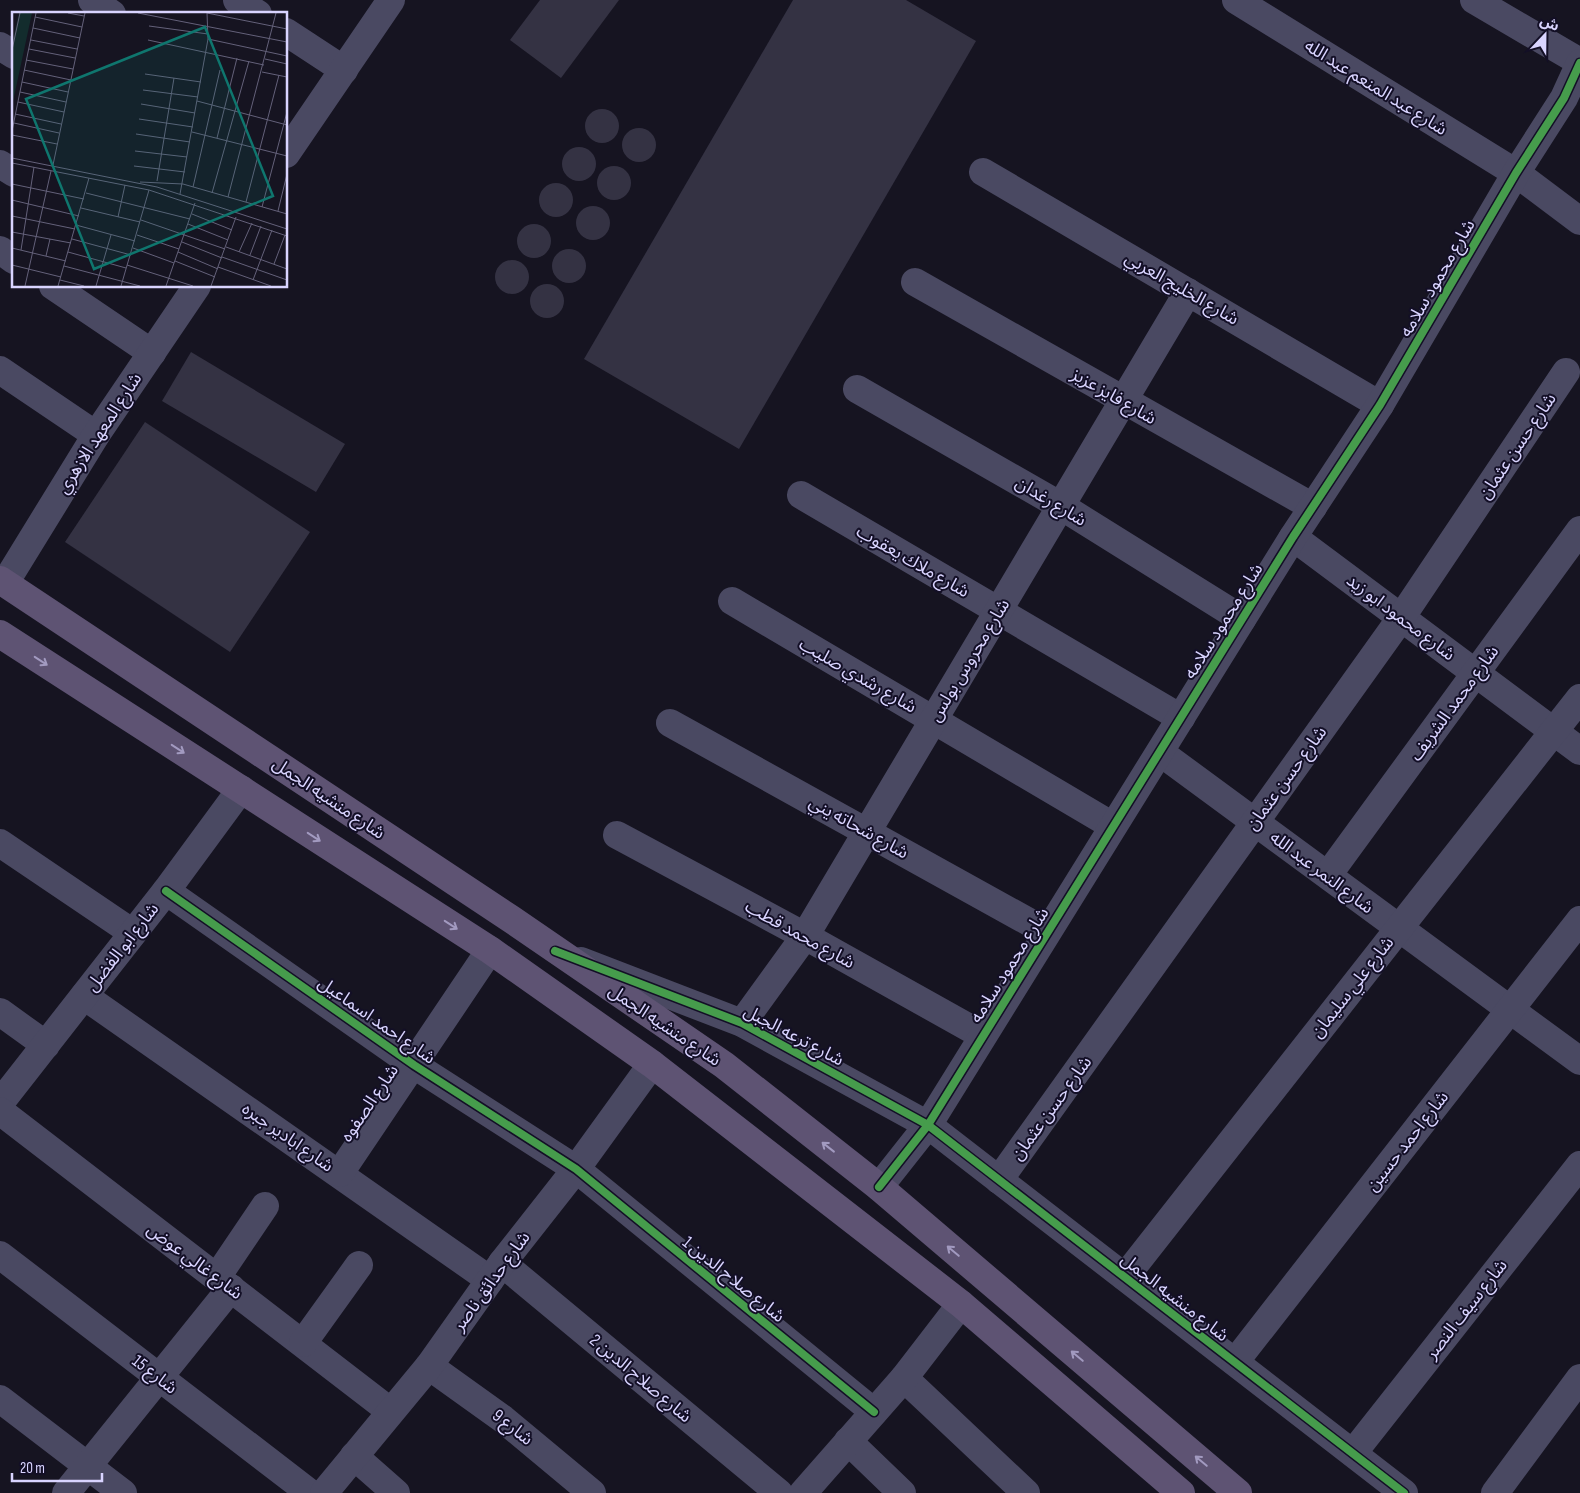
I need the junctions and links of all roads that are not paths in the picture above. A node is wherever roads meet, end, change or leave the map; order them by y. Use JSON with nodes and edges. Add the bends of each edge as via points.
{"nodes":[{"id":1,"x":92,"y":0,"type":"edge"},
{"id":2,"x":237,"y":0,"type":"edge"},
{"id":3,"x":390,"y":0,"type":"edge"},
{"id":4,"x":1236,"y":0,"type":"edge"},
{"id":5,"x":1474,"y":0,"type":"edge"},
{"id":6,"x":109,"y":12,"type":"edge"},
{"id":7,"x":255,"y":12,"type":"edge"},
{"id":8,"x":288,"y":33,"type":"edge"},
{"id":9,"x":0,"y":46,"type":"edge"},
{"id":10,"x":12,"y":54,"type":"edge"},
{"id":11,"x":1580,"y":63,"type":"edge"},
{"id":12,"x":344,"y":70,"type":"junction"},
{"id":13,"x":1572,"y":103,"type":"edge"},
{"id":14,"x":290,"y":142,"type":"edge"},
{"id":15,"x":0,"y":164,"type":"edge"},
{"id":16,"x":12,"y":172,"type":"edge"},
{"id":17,"x":983,"y":172,"type":"dead end"},
{"id":18,"x":1516,"y":173,"type":"junction"},
{"id":19,"x":1580,"y":221,"type":"edge"},
{"id":20,"x":0,"y":250,"type":"edge"},
{"id":21,"x":12,"y":259,"type":"edge"},
{"id":22,"x":915,"y":282,"type":"dead end"},
{"id":23,"x":56,"y":288,"type":"edge"},
{"id":24,"x":189,"y":289,"type":"edge"},
{"id":25,"x":1188,"y":292,"type":"junction"},
{"id":26,"x":152,"y":353,"type":"junction"},
{"id":27,"x":0,"y":370,"type":"edge"},
{"id":28,"x":1566,"y":372,"type":"dead end"},
{"id":29,"x":857,"y":389,"type":"dead end"},
{"id":30,"x":1123,"y":401,"type":"junction"},
{"id":31,"x":1380,"y":405,"type":"junction"},
{"id":32,"x":96,"y":435,"type":"junction"},
{"id":33,"x":801,"y":495,"type":"dead end"},
{"id":34,"x":1061,"y":506,"type":"junction"},
{"id":35,"x":1313,"y":507,"type":"junction"},
{"id":36,"x":1580,"y":530,"type":"edge"},
{"id":37,"x":1293,"y":537,"type":"junction"},
{"id":38,"x":2,"y":581,"type":"edge"},
{"id":39,"x":732,"y":601,"type":"dead end"},
{"id":40,"x":999,"y":610,"type":"junction"},
{"id":41,"x":1401,"y":618,"type":"junction"},
{"id":42,"x":1242,"y":619,"type":"junction"},
{"id":43,"x":0,"y":634,"type":"edge"},
{"id":44,"x":1476,"y":673,"type":"junction"},
{"id":45,"x":1580,"y":698,"type":"edge"},
{"id":46,"x":1181,"y":718,"type":"junction"},
{"id":47,"x":934,"y":719,"type":"junction"},
{"id":48,"x":670,"y":723,"type":"dead end"},
{"id":49,"x":1554,"y":732,"type":"junction"},
{"id":50,"x":1580,"y":751,"type":"edge"},
{"id":51,"x":1161,"y":753,"type":"junction"},
{"id":52,"x":240,"y":789,"type":"junction"},
{"id":53,"x":1255,"y":822,"type":"junction"},
{"id":54,"x":1113,"y":826,"type":"junction"},
{"id":55,"x":868,"y":831,"type":"junction"},
{"id":56,"x":617,"y":835,"type":"dead end"},
{"id":57,"x":0,"y":843,"type":"edge"},
{"id":58,"x":1328,"y":876,"type":"junction"},
{"id":59,"x":166,"y":890,"type":"junction"},
{"id":60,"x":1580,"y":920,"type":"edge"},
{"id":61,"x":1398,"y":929,"type":"junction"},
{"id":62,"x":1047,"y":932,"type":"junction"},
{"id":63,"x":133,"y":933,"type":"junction"},
{"id":64,"x":805,"y":936,"type":"junction"},
{"id":65,"x":490,"y":950,"type":"junction"},
{"id":66,"x":555,"y":951,"type":"junction"},
{"id":67,"x":84,"y":996,"type":"junction"},
{"id":68,"x":1510,"y":1010,"type":"junction"},
{"id":69,"x":0,"y":1012,"type":"edge"},
{"id":70,"x":742,"y":1023,"type":"junction"},
{"id":71,"x":982,"y":1035,"type":"junction"},
{"id":72,"x":46,"y":1045,"type":"junction"},
{"id":73,"x":1580,"y":1061,"type":"edge"},
{"id":74,"x":652,"y":1064,"type":"junction"},
{"id":75,"x":414,"y":1065,"type":"junction"},
{"id":76,"x":0,"y":1103,"type":"edge"},
{"id":77,"x":0,"y":1111,"type":"edge"},
{"id":78,"x":928,"y":1125,"type":"junction"},
{"id":79,"x":1580,"y":1165,"type":"edge"},
{"id":80,"x":576,"y":1169,"type":"junction"},
{"id":81,"x":340,"y":1173,"type":"junction"},
{"id":82,"x":999,"y":1180,"type":"junction"},
{"id":83,"x":879,"y":1187,"type":"junction"},
{"id":84,"x":265,"y":1206,"type":"dead end"},
{"id":85,"x":0,"y":1255,"type":"edge"},
{"id":86,"x":359,"y":1265,"type":"dead end"},
{"id":87,"x":496,"y":1272,"type":"junction"},
{"id":88,"x":1125,"y":1277,"type":"junction"},
{"id":89,"x":224,"y":1282,"type":"junction"},
{"id":90,"x":960,"y":1304,"type":"junction"},
{"id":91,"x":303,"y":1343,"type":"junction"},
{"id":92,"x":1235,"y":1362,"type":"junction"},
{"id":93,"x":429,"y":1366,"type":"junction"},
{"id":94,"x":159,"y":1377,"type":"junction"},
{"id":95,"x":904,"y":1378,"type":"junction"},
{"id":96,"x":1580,"y":1378,"type":"edge"},
{"id":97,"x":0,"y":1399,"type":"edge"},
{"id":98,"x":390,"y":1411,"type":"junction"},
{"id":99,"x":874,"y":1412,"type":"junction"},
{"id":100,"x":848,"y":1441,"type":"junction"},
{"id":101,"x":1353,"y":1454,"type":"junction"},
{"id":102,"x":354,"y":1456,"type":"junction"},
{"id":103,"x":87,"y":1466,"type":"junction"},
{"id":104,"x":66,"y":1493,"type":"edge"},
{"id":105,"x":123,"y":1493,"type":"edge"},
{"id":106,"x":310,"y":1493,"type":"edge"},
{"id":107,"x":324,"y":1493,"type":"edge"},
{"id":108,"x":396,"y":1493,"type":"edge"},
{"id":109,"x":592,"y":1493,"type":"edge"},
{"id":110,"x":779,"y":1493,"type":"edge"},
{"id":111,"x":803,"y":1493,"type":"edge"},
{"id":112,"x":902,"y":1493,"type":"edge"},
{"id":113,"x":1026,"y":1493,"type":"edge"},
{"id":114,"x":1181,"y":1493,"type":"edge"},
{"id":115,"x":1238,"y":1493,"type":"edge"},
{"id":116,"x":1404,"y":1493,"type":"edge"},
{"id":117,"x":1495,"y":1493,"type":"edge"}],
"edges":[{"from":1,"to":6,"type":"street"},
{"from":2,"to":7,"type":"street"},
{"from":3,"to":12,"type":"street"},
{"from":4,"to":18,"type":"street","name":"شارع عبد المنعم عبد الله"},
{"from":5,"to":11,"type":"street"},
{"from":8,"to":12,"type":"street"},
{"from":9,"to":10,"type":"street"},
{"from":11,"to":13,"type":"street","name":"شارع محمود سلامه"},
{"from":12,"to":14,"type":"street"},
{"from":13,"to":18,"type":"street","name":"شارع محمود سلامه"},
{"from":15,"to":16,"type":"street"},
{"from":17,"to":25,"type":"street","name":"شارع الخليج العربي"},
{"from":18,"to":19,"type":"street","name":"شارع عبد المنعم عبد الله"},
{"from":18,"to":31,"type":"street","name":"شارع محمود سلامه"},
{"from":20,"to":21,"type":"street"},
{"from":22,"to":30,"type":"street","name":"شارع فايز عزيز"},
{"from":23,"to":26,"type":"street"},
{"from":24,"to":26,"type":"street","name":"شارع المعهد الازهري"},
{"from":25,"to":30,"type":"street","name":"شارع محروس بولس"},
{"from":25,"to":31,"type":"street","name":"شارع الخليج العربي"},
{"from":26,"to":32,"type":"street","name":"شارع المعهد الازهري"},
{"from":27,"to":32,"type":"street"},
{"from":28,"to":41,"type":"street","name":"شارع حسن عثمان"},
{"from":29,"to":34,"type":"street","name":"شارع رغدان"},
{"from":30,"to":34,"type":"street","name":"شارع محروس بولس"},
{"from":30,"to":35,"type":"street","name":"شارع فايز عزيز"},
{"from":31,"to":35,"type":"street","name":"شارع محمود سلامه"},
{"from":32,"to":38,"type":"street","name":"شارع المعهد الازهري"},
{"from":33,"to":40,"type":"street","name":"شارع ملاك يعقوب"},
{"from":34,"to":40,"type":"street","name":"شارع محروس بولس"},
{"from":34,"to":42,"type":"street","name":"شارع رغدان"},
{"from":35,"to":37,"type":"street","name":"شارع محمود سلامه"},
{"from":36,"to":44,"type":"street","name":"شارع محمد الشريف"},
{"from":37,"to":41,"type":"street","name":"شارع محمود ابو زيد"},
{"from":37,"to":42,"type":"street","name":"شارع محمود سلامه"},
{"from":38,"to":66,"type":"main road","name":"شارع منشيه الجمل"},
{"from":39,"to":47,"type":"street","name":"شارع رشدي صليب"},
{"from":40,"to":46,"type":"street","name":"شارع ملاك يعقوب"},
{"from":40,"to":47,"type":"street","name":"شارع محروس بولس"},
{"from":41,"to":44,"type":"street","name":"شارع محمود ابو زيد"},
{"from":41,"to":53,"type":"street","name":"شارع حسن عثمان"},
{"from":42,"to":46,"type":"street","name":"شارع محمود سلامه"},
{"from":43,"to":52,"type":"main road","one_way":true},
{"from":44,"to":49,"type":"street","name":"شارع محمود ابو زيد"},
{"from":44,"to":58,"type":"street","name":"شارع محمد الشريف"},
{"from":45,"to":49,"type":"street","name":"شارع علي سليمان"},
{"from":46,"to":51,"type":"street","name":"شارع محمود سلامه"},
{"from":47,"to":54,"type":"street","name":"شارع رشدي صليب"},
{"from":47,"to":55,"type":"street","name":"شارع محروس بولس"},
{"from":48,"to":55,"type":"street","name":"شارع شحاته يني"},
{"from":49,"to":50,"type":"street","name":"شارع محمود ابو زيد"},
{"from":49,"to":61,"type":"street","name":"شارع علي سليمان"},
{"from":51,"to":53,"type":"street","name":"شارع النمر عبد الله"},
{"from":51,"to":54,"type":"street","name":"شارع محمود سلامه"},
{"from":52,"to":59,"type":"street","name":"شارع ابو الفضل"},
{"from":52,"to":65,"type":"main road","one_way":true},
{"from":53,"to":58,"type":"street","name":"شارع النمر عبد الله"},
{"from":53,"to":82,"type":"street","name":"شارع حسن عثمان"},
{"from":54,"to":62,"type":"street","name":"شارع محمود سلامه"},
{"from":55,"to":62,"type":"street","name":"شارع شحاته يني"},
{"from":55,"to":64,"type":"street","name":"شارع محروس بولس"},
{"from":56,"to":64,"type":"street","name":"شارع محمد قطب"},
{"from":57,"to":63,"type":"street"},
{"from":58,"to":61,"type":"street","name":"شارع النمر عبد الله"},
{"from":59,"to":63,"type":"street","name":"شارع ابو الفضل"},
{"from":59,"to":75,"type":"street","name":"شارع احمد اسماعيل"},
{"from":60,"to":68,"type":"street","name":"شارع احمد حسين"},
{"from":61,"to":68,"type":"street","name":"شارع النمر عبد الله"},
{"from":61,"to":88,"type":"street","name":"شارع علي سليمان"},
{"from":62,"to":71,"type":"street","name":"شارع محمود سلامه"},
{"from":63,"to":67,"type":"street","name":"شارع ابو الفضل"},
{"from":64,"to":70,"type":"street","name":"شارع محروس بولس"},
{"from":64,"to":71,"type":"street","name":"شارع محمد قطب"},
{"from":65,"to":74,"type":"main road"},
{"from":65,"to":75,"type":"street","name":"شارع الصفوه"},
{"from":66,"to":70,"type":"street","name":"شارع ترعه الجبل"},
{"from":83,"to":66,"type":"main road","name":"شارع منشيه الجمل","one_way":true,"via":[[724,1065]]},
{"from":67,"to":72,"type":"street","name":"شارع ابو الفضل"},
{"from":67,"to":81,"type":"street","name":"شارع ابادير جبره"},
{"from":68,"to":73,"type":"street","name":"شارع النمر عبد الله"},
{"from":68,"to":92,"type":"street","name":"شارع احمد حسين"},
{"from":69,"to":72,"type":"street"},
{"from":70,"to":78,"type":"street","name":"شارع ترعه الجبل"},
{"from":71,"to":78,"type":"street","name":"شارع محمود سلامه"},
{"from":72,"to":76,"type":"street","name":"شارع ابو الفضل"},
{"from":74,"to":80,"type":"street","name":"شارع حدائق ناصر"},
{"from":74,"to":90,"type":"main road"},
{"from":75,"to":80,"type":"street","name":"شارع احمد اسماعيل"},
{"from":75,"to":81,"type":"street","name":"شارع الصفوه"},
{"from":77,"to":89,"type":"street","name":"شارع غالي عوض"},
{"from":78,"to":82,"type":"street","name":"شارع منشيه الجمل"},
{"from":78,"to":83,"type":"street","name":"شارع محمود سلامه"},
{"from":79,"to":101,"type":"street","name":"شارع سيف النصر"},
{"from":80,"to":87,"type":"street","name":"شارع حدائق ناصر"},
{"from":80,"to":99,"type":"street","name":"شارع صلاح الدين 1"},
{"from":81,"to":87,"type":"street","name":"شارع ابادير جبره"},
{"from":82,"to":88,"type":"street","name":"شارع منشيه الجمل"},
{"from":115,"to":83,"type":"main road","name":"شارع منشيه الجمل","one_way":true},
{"from":84,"to":89,"type":"street"},
{"from":85,"to":94,"type":"street","name":"شارع 15"},
{"from":86,"to":91,"type":"street"},
{"from":87,"to":93,"type":"street","name":"شارع حدائق ناصر"},
{"from":87,"to":110,"type":"street","name":"شارع صلاح الدين 2"},
{"from":88,"to":92,"type":"street","name":"شارع منشيه الجمل"},
{"from":89,"to":91,"type":"street","name":"شارع غالي عوض"},
{"from":89,"to":94,"type":"street"},
{"from":90,"to":95,"type":"street"},
{"from":90,"to":114,"type":"main road"},
{"from":91,"to":98,"type":"street","name":"شارع غالي عوض"},
{"from":92,"to":101,"type":"street","name":"شارع منشيه الجمل"},
{"from":93,"to":98,"type":"street","name":"شارع حدائق ناصر"},
{"from":93,"to":109,"type":"street","name":"شارع 9","via":[[503,1419]]},
{"from":94,"to":103,"type":"street"},
{"from":94,"to":106,"type":"street","name":"شارع 15"},
{"from":95,"to":99,"type":"street"},
{"from":95,"to":113,"type":"street"},
{"from":96,"to":117,"type":"street"},
{"from":97,"to":103,"type":"street"},
{"from":98,"to":102,"type":"street","name":"شارع حدائق ناصر"},
{"from":99,"to":100,"type":"street"},
{"from":100,"to":111,"type":"street"},
{"from":100,"to":112,"type":"street"},
{"from":101,"to":116,"type":"street","name":"شارع منشيه الجمل"},
{"from":102,"to":107,"type":"street","name":"شارع حدائق ناصر"},
{"from":102,"to":108,"type":"street"},
{"from":103,"to":104,"type":"street"},
{"from":103,"to":105,"type":"street"}]}
